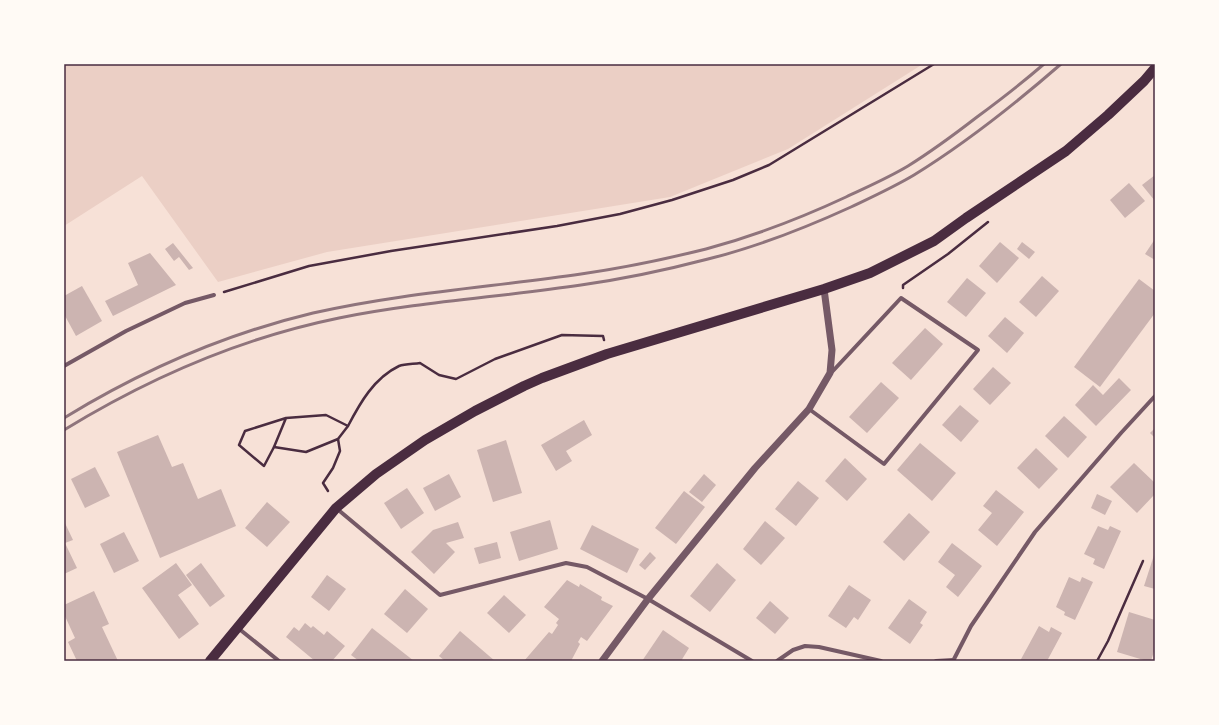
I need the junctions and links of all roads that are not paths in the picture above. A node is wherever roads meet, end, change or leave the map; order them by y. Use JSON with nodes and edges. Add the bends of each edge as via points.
{"nodes":[{"id":1,"x":1155,"y":68,"type":"edge"},
{"id":2,"x":824,"y":289,"type":"junction"},
{"id":3,"x":214,"y":294,"type":"road end"},
{"id":4,"x":64,"y":366,"type":"edge"},
{"id":5,"x":830,"y":373,"type":"junction"},
{"id":6,"x":1155,"y":396,"type":"edge"},
{"id":7,"x":809,"y":409,"type":"junction"},
{"id":8,"x":336,"y":508,"type":"junction"},
{"id":9,"x":648,"y":599,"type":"junction"},
{"id":10,"x":238,"y":628,"type":"junction"},
{"id":11,"x":210,"y":661,"type":"edge"},
{"id":12,"x":279,"y":661,"type":"edge"},
{"id":13,"x":602,"y":661,"type":"edge"},
{"id":14,"x":752,"y":661,"type":"edge"},
{"id":15,"x":777,"y":661,"type":"edge"},
{"id":16,"x":881,"y":661,"type":"edge"},
{"id":17,"x":936,"y":661,"type":"edge"},
{"id":18,"x":953,"y":661,"type":"edge"}],
"edges":[{"from":1,"to":2,"type":"main road","via":[[1108,115],[1066,151],[934,241],[870,273]]},
{"from":2,"to":5,"type":"street","via":[[832,350]]},
{"from":2,"to":8,"type":"main road","via":[[607,354],[524,386],[425,440],[376,474]]},
{"from":3,"to":4,"type":"street","via":[[185,303],[126,331]]},
{"from":5,"to":7,"type":"street"},
{"from":5,"to":7,"type":"street","via":[[901,298],[978,350],[884,464]]},
{"from":6,"to":18,"type":"street","via":[[1035,532],[971,626]]},
{"from":7,"to":9,"type":"street","via":[[755,468]]},
{"from":8,"to":9,"type":"street","via":[[440,596],[566,563],[587,567]]},
{"from":8,"to":10,"type":"main road"},
{"from":9,"to":13,"type":"street"},
{"from":9,"to":14,"type":"street"},
{"from":10,"to":11,"type":"main road"},
{"from":10,"to":12,"type":"street"},
{"from":15,"to":16,"type":"street","via":[[793,650],[805,646]]},
{"from":17,"to":18,"type":"street"}]}
